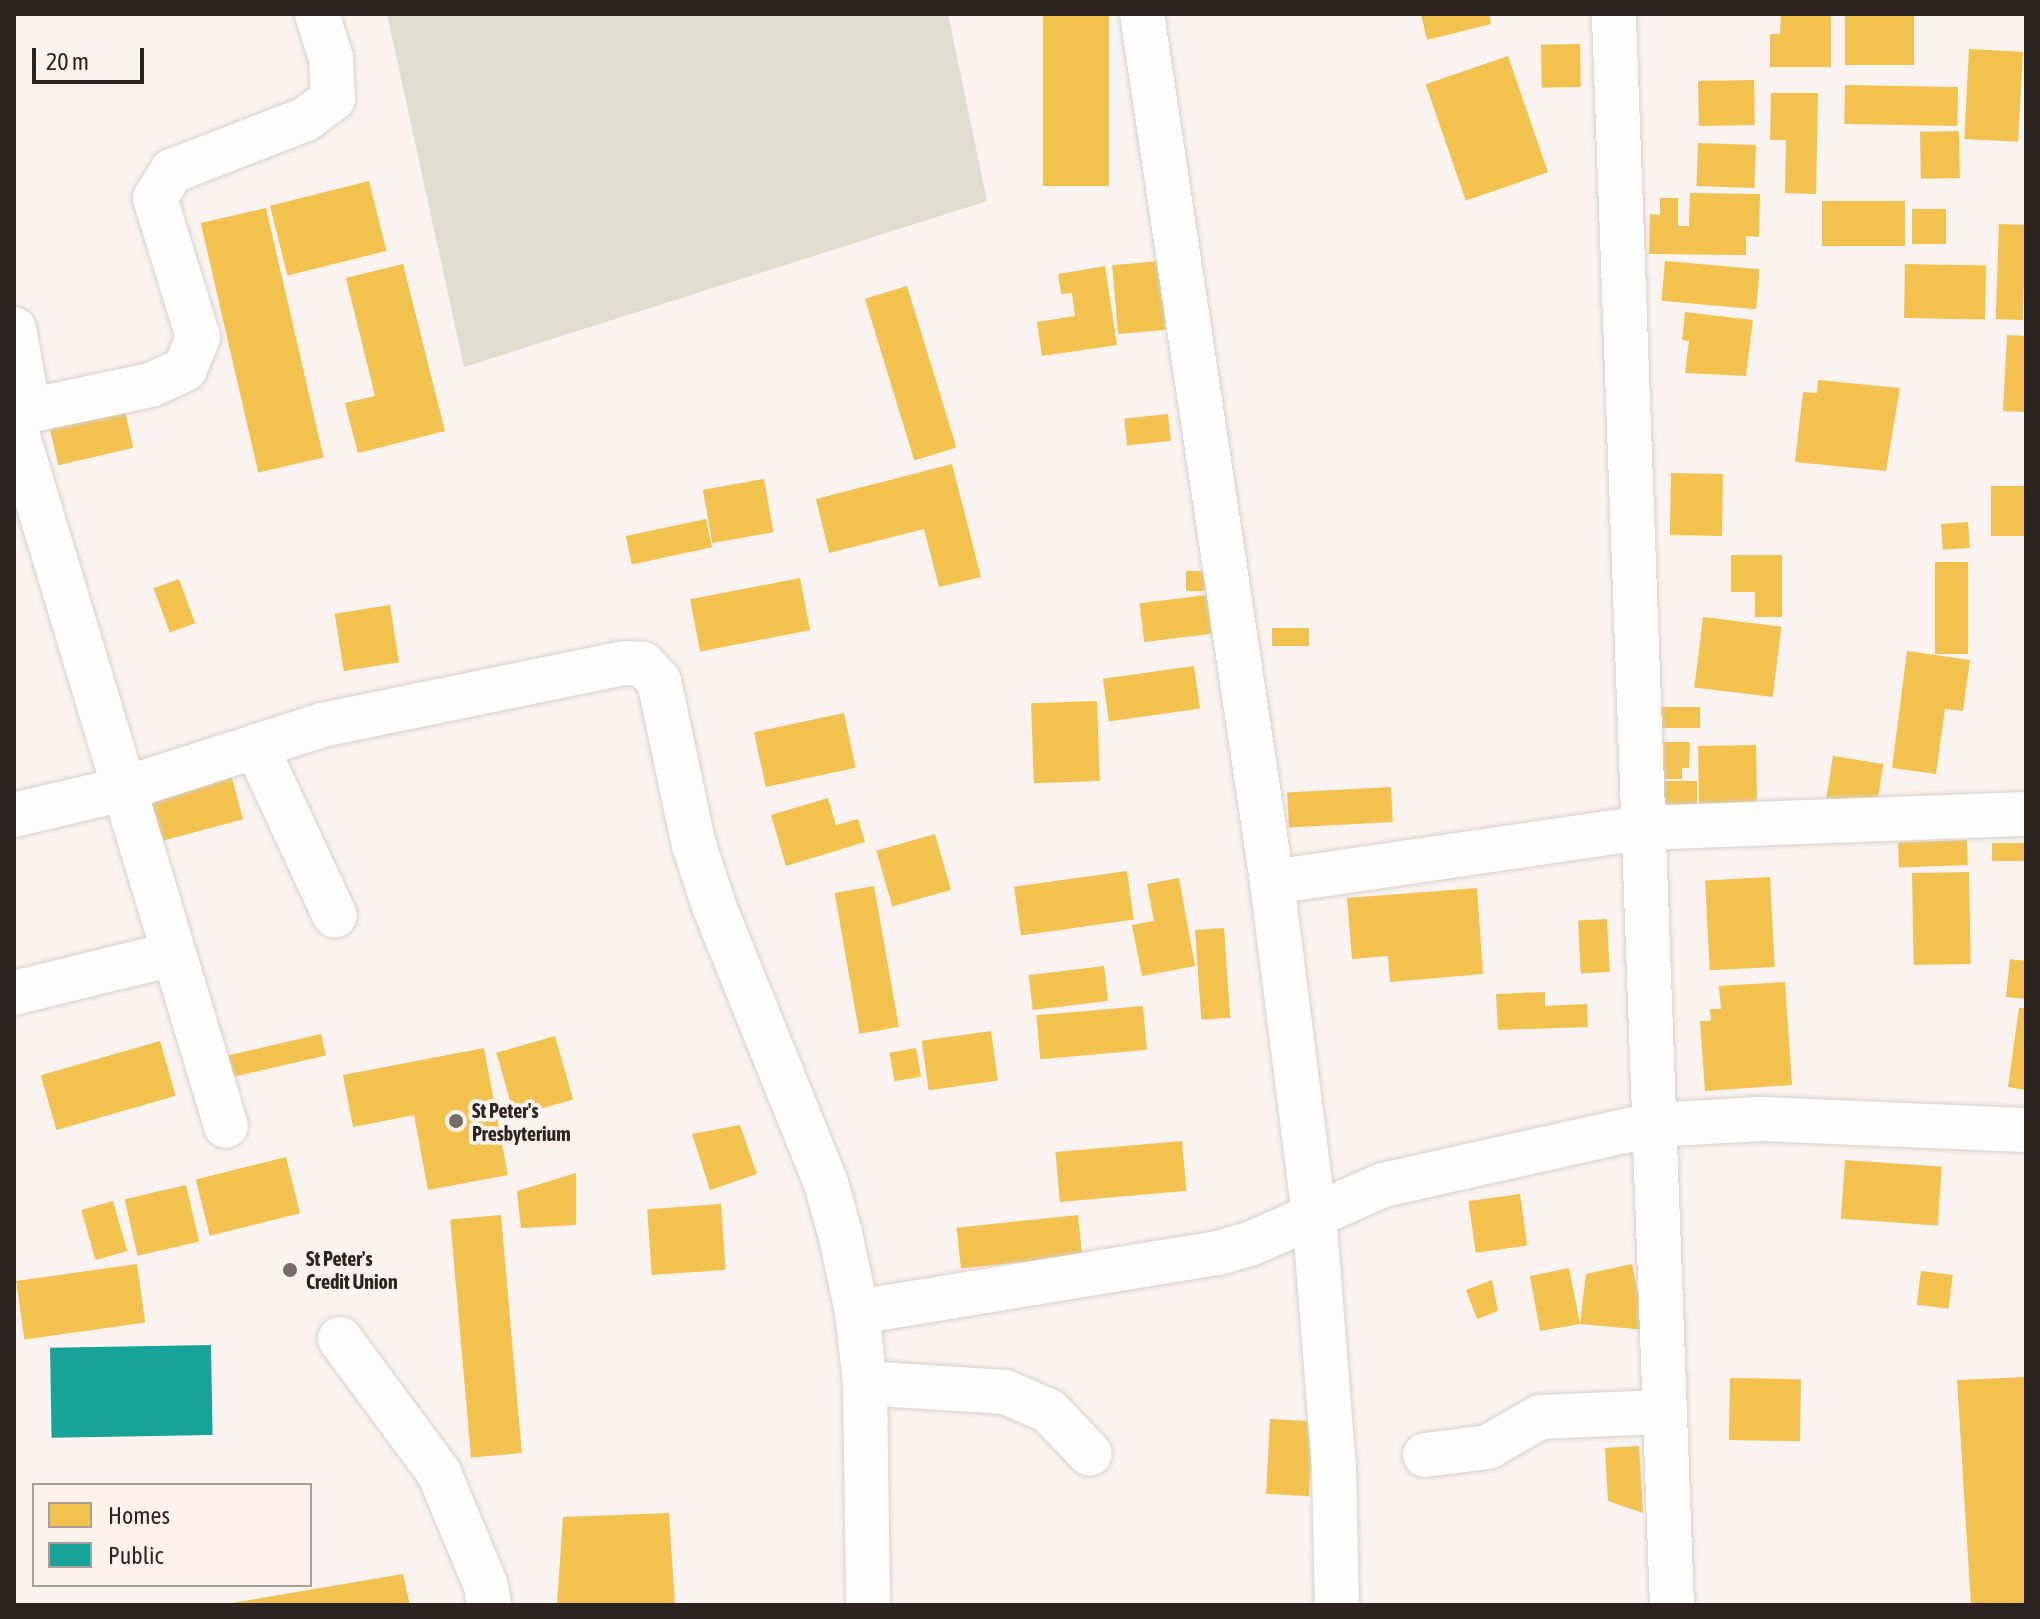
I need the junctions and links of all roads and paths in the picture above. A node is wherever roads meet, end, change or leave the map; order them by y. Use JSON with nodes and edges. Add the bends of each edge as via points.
{"nodes":[{"id":1,"x":317,"y":14,"type":"edge"},
{"id":2,"x":1142,"y":14,"type":"edge"},
{"id":3,"x":1614,"y":17,"type":"dead end"},
{"id":4,"x":14,"y":329,"type":"edge"},
{"id":5,"x":19,"y":416,"type":"edge"},
{"id":6,"x":256,"y":746,"type":"junction"},
{"id":7,"x":123,"y":789,"type":"junction"},
{"id":8,"x":2026,"y":814,"type":"edge"},
{"id":9,"x":14,"y":815,"type":"edge"},
{"id":10,"x":1642,"y":828,"type":"junction"},
{"id":11,"x":1272,"y":882,"type":"junction"},
{"id":12,"x":335,"y":916,"type":"dead end"},
{"id":13,"x":173,"y":954,"type":"junction"},
{"id":14,"x":14,"y":993,"type":"edge"},
{"id":15,"x":1652,"y":1125,"type":"junction"},
{"id":16,"x":226,"y":1126,"type":"dead end"},
{"id":17,"x":2026,"y":1130,"type":"edge"},
{"id":18,"x":1314,"y":1214,"type":"junction"},
{"id":19,"x":857,"y":1312,"type":"junction"},
{"id":20,"x":340,"y":1339,"type":"dead end"},
{"id":21,"x":865,"y":1383,"type":"junction"},
{"id":22,"x":1662,"y":1412,"type":"junction"},
{"id":23,"x":1090,"y":1454,"type":"dead end"},
{"id":24,"x":1425,"y":1455,"type":"dead end"},
{"id":25,"x":489,"y":1605,"type":"edge"},
{"id":26,"x":868,"y":1605,"type":"edge"},
{"id":27,"x":1337,"y":1605,"type":"edge"},
{"id":28,"x":1672,"y":1605,"type":"edge"}],
"edges":[{"from":1,"to":5,"type":"street","via":[[331,58],[333,99],[306,119],[172,171],[155,198],[198,337],[185,369],[151,385]]},
{"from":2,"to":11,"type":"street"},
{"from":3,"to":10,"type":"street"},
{"from":4,"to":5,"type":"street"},
{"from":5,"to":7,"type":"street"},
{"from":6,"to":7,"type":"street"},
{"from":6,"to":12,"type":"street"},
{"from":6,"to":19,"type":"street","via":[[322,725],[623,663],[643,664],[659,681],[694,845],[714,906],[826,1183]]},
{"from":7,"to":9,"type":"street"},
{"from":7,"to":13,"type":"street"},
{"from":8,"to":10,"type":"street"},
{"from":10,"to":11,"type":"street"},
{"from":10,"to":15,"type":"street"},
{"from":11,"to":18,"type":"street"},
{"from":13,"to":14,"type":"street"},
{"from":13,"to":16,"type":"street"},
{"from":15,"to":17,"type":"street","via":[[1760,1119]]},
{"from":15,"to":18,"type":"street","via":[[1383,1185]]},
{"from":15,"to":22,"type":"street"},
{"from":18,"to":19,"type":"street","via":[[1218,1253]]},
{"from":18,"to":27,"type":"street","via":[[1334,1466]]},
{"from":19,"to":21,"type":"street"},
{"from":20,"to":25,"type":"street","via":[[439,1473]]},
{"from":21,"to":23,"type":"street","via":[[1005,1392],[1049,1411]]},
{"from":21,"to":26,"type":"street"},
{"from":22,"to":24,"type":"street","via":[[1540,1417],[1488,1447]]},
{"from":22,"to":28,"type":"street"}]}
